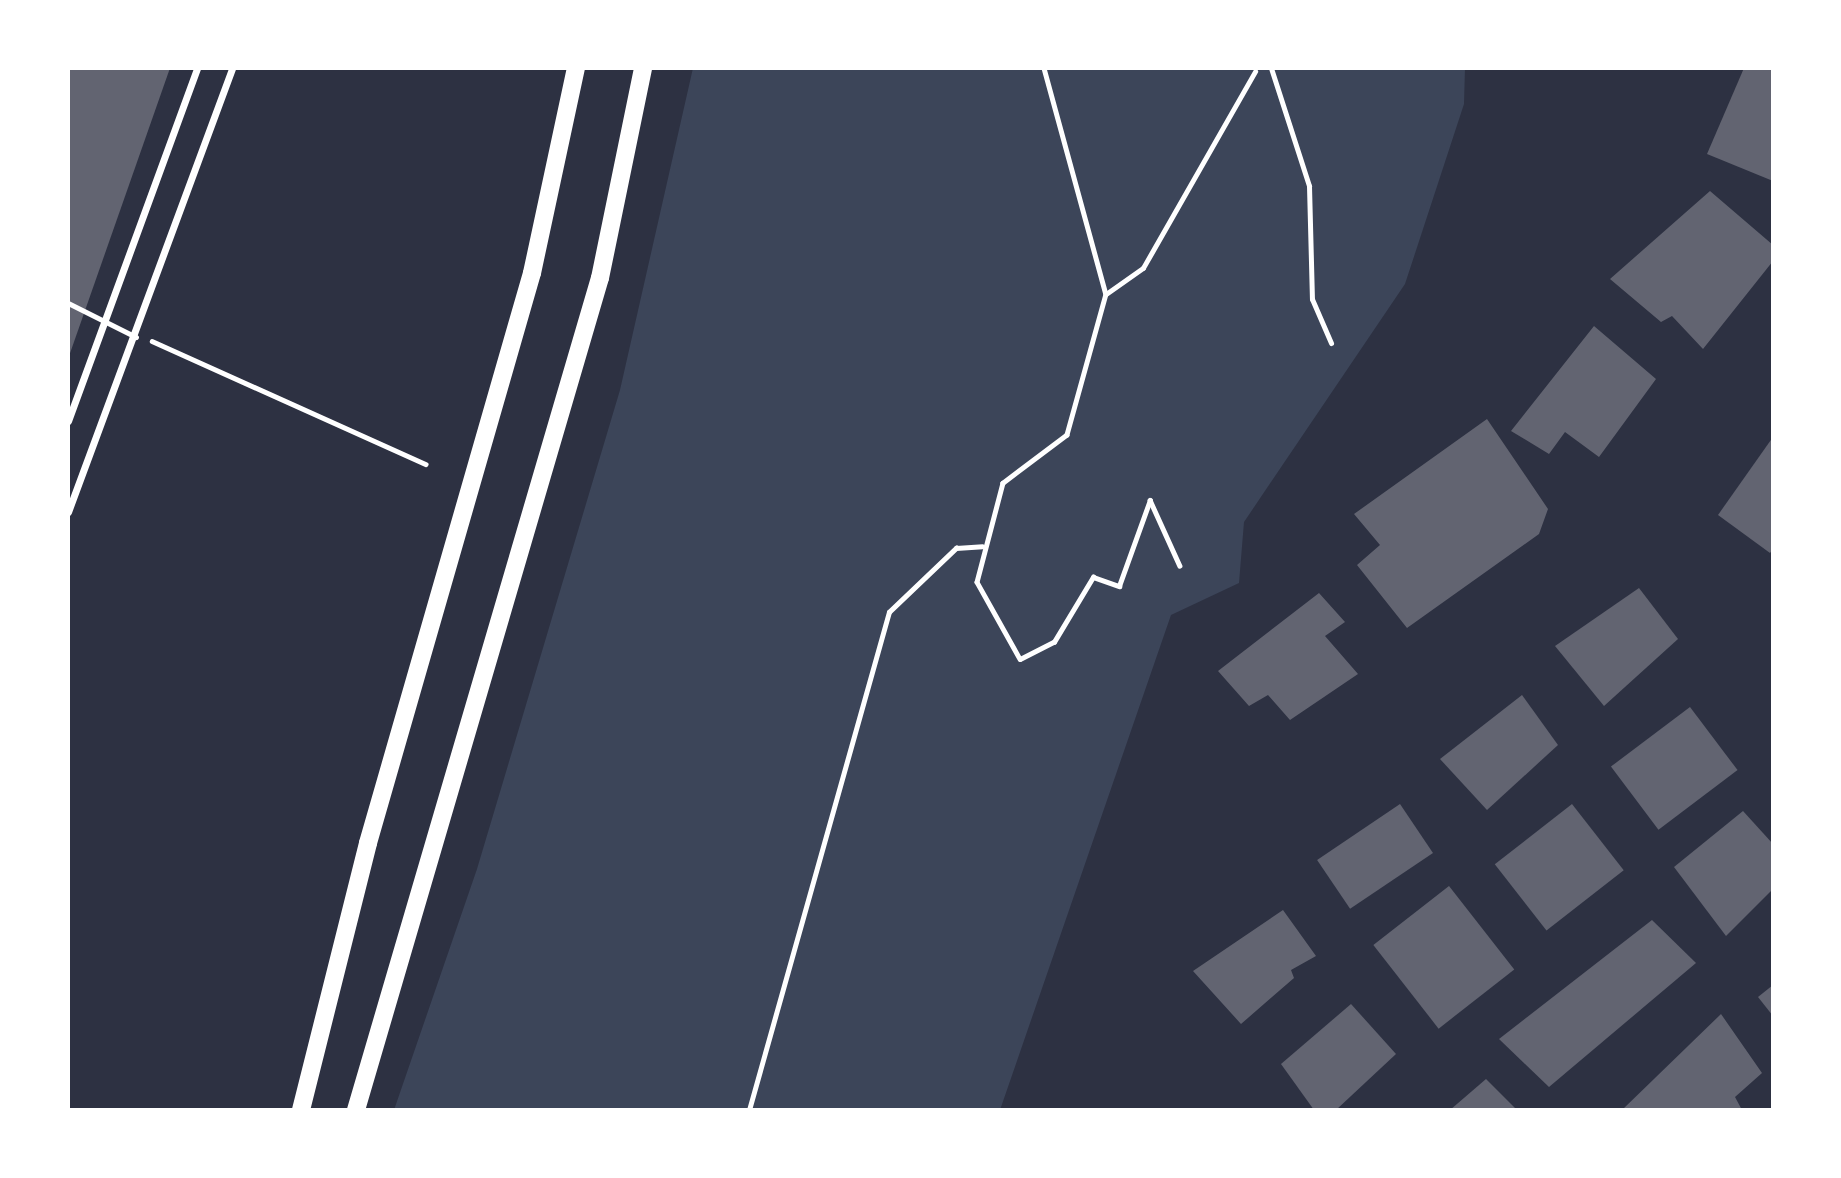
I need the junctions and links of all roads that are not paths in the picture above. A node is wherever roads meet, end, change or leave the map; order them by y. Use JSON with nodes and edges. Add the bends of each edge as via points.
{"nodes":[{"id":1,"x":197,"y":68,"type":"edge"},
{"id":2,"x":232,"y":68,"type":"edge"},
{"id":3,"x":576,"y":68,"type":"edge"},
{"id":4,"x":643,"y":68,"type":"edge"},
{"id":5,"x":1271,"y":68,"type":"edge"},
{"id":6,"x":68,"y":303,"type":"edge"},
{"id":7,"x":105,"y":322,"type":"junction"},
{"id":8,"x":136,"y":337,"type":"junction"},
{"id":9,"x":1331,"y":343,"type":"dead end"},
{"id":10,"x":68,"y":421,"type":"edge"},
{"id":11,"x":68,"y":512,"type":"edge"},
{"id":12,"x":301,"y":1110,"type":"edge"},
{"id":13,"x":356,"y":1110,"type":"edge"}],
"edges":[{"from":1,"to":7,"type":"street"},
{"from":2,"to":8,"type":"street"},
{"from":3,"to":12,"type":"main road","via":[[532,273],[368,843]]},
{"from":4,"to":13,"type":"main road","via":[[600,278]]},
{"from":5,"to":9,"type":"lane","via":[[1310,186],[1312,299]]},
{"from":6,"to":7,"type":"lane"},
{"from":7,"to":8,"type":"lane"},
{"from":7,"to":10,"type":"street"},
{"from":8,"to":11,"type":"street"}]}
